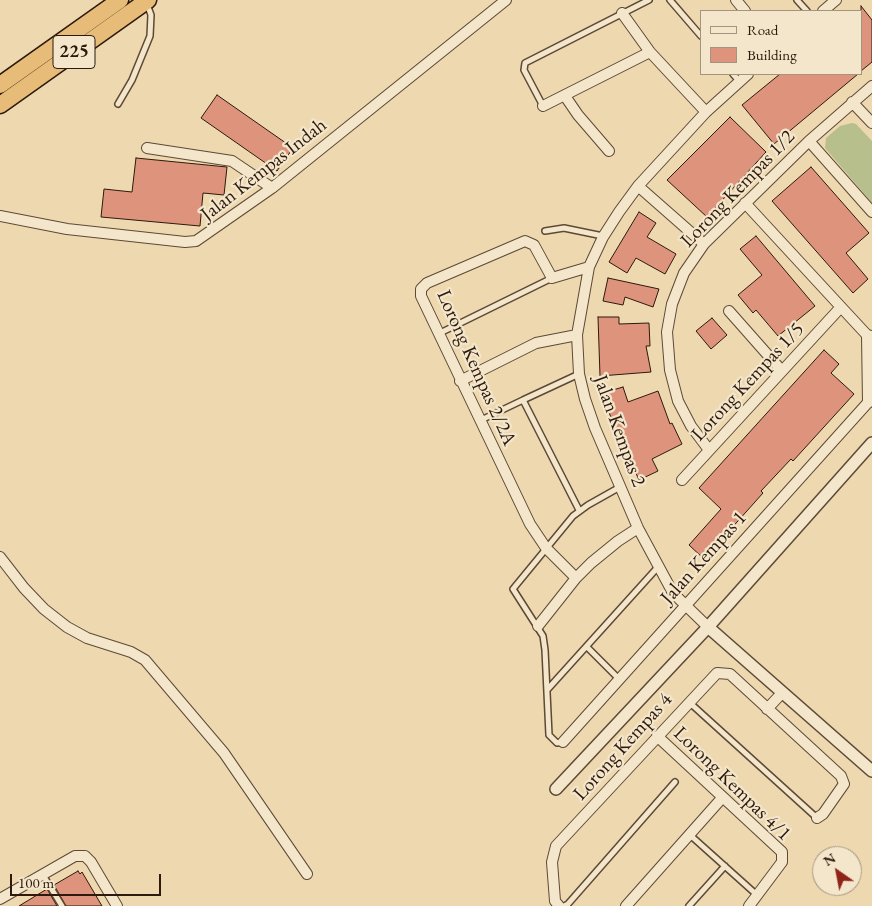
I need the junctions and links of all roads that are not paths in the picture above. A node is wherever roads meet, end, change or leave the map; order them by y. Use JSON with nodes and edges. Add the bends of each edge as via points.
{"nodes":[{"id":1,"x":120,"y":0,"type":"edge"},
{"id":2,"x":506,"y":0,"type":"edge"},
{"id":3,"x":649,"y":0,"type":"edge"},
{"id":4,"x":670,"y":0,"type":"edge"},
{"id":5,"x":736,"y":0,"type":"edge"},
{"id":6,"x":797,"y":0,"type":"edge"},
{"id":7,"x":836,"y":0,"type":"edge"},
{"id":8,"x":147,"y":1,"type":"edge"},
{"id":9,"x":744,"y":10,"type":"edge"},
{"id":10,"x":806,"y":10,"type":"edge"},
{"id":11,"x":824,"y":10,"type":"edge"},
{"id":12,"x":622,"y":14,"type":"junction"},
{"id":13,"x":700,"y":35,"type":"edge"},
{"id":14,"x":650,"y":52,"type":"junction"},
{"id":15,"x":736,"y":78,"type":"edge"},
{"id":16,"x":0,"y":84,"type":"edge"},
{"id":17,"x":872,"y":86,"type":"edge"},
{"id":18,"x":565,"y":96,"type":"junction"},
{"id":19,"x":852,"y":102,"type":"junction"},
{"id":20,"x":118,"y":104,"type":"dead end"},
{"id":21,"x":0,"y":105,"type":"edge"},
{"id":22,"x":542,"y":106,"type":"joint"},
{"id":23,"x":706,"y":112,"type":"junction"},
{"id":24,"x":872,"y":123,"type":"edge"},
{"id":25,"x":809,"y":141,"type":"junction"},
{"id":26,"x":147,"y":148,"type":"dead end"},
{"id":27,"x":610,"y":151,"type":"dead end"},
{"id":28,"x":638,"y":186,"type":"junction"},
{"id":29,"x":272,"y":188,"type":"junction"},
{"id":30,"x":745,"y":203,"type":"junction"},
{"id":31,"x":872,"y":212,"type":"edge"},
{"id":32,"x":0,"y":216,"type":"edge"},
{"id":33,"x":545,"y":231,"type":"dead end"},
{"id":34,"x":603,"y":237,"type":"junction"},
{"id":35,"x":704,"y":244,"type":"junction"},
{"id":36,"x":589,"y":267,"type":"junction"},
{"id":37,"x":552,"y":278,"type":"junction"},
{"id":38,"x":840,"y":307,"type":"junction"},
{"id":39,"x":729,"y":311,"type":"dead end"},
{"id":40,"x":577,"y":334,"type":"junction"},
{"id":41,"x":438,"y":335,"type":"junction"},
{"id":42,"x":870,"y":336,"type":"edge"},
{"id":43,"x":782,"y":371,"type":"junction"},
{"id":44,"x":579,"y":374,"type":"junction"},
{"id":45,"x":460,"y":380,"type":"junction"},
{"id":46,"x":523,"y":400,"type":"junction"},
{"id":47,"x":870,"y":400,"type":"edge"},
{"id":48,"x":479,"y":421,"type":"junction"},
{"id":49,"x":872,"y":443,"type":"edge"},
{"id":50,"x":709,"y":450,"type":"junction"},
{"id":51,"x":682,"y":480,"type":"dead end"},
{"id":52,"x":620,"y":486,"type":"junction"},
{"id":53,"x":579,"y":510,"type":"junction"},
{"id":54,"x":638,"y":528,"type":"junction"},
{"id":55,"x":546,"y":548,"type":"junction"},
{"id":56,"x":0,"y":557,"type":"edge"},
{"id":57,"x":658,"y":567,"type":"junction"},
{"id":58,"x":576,"y":578,"type":"junction"},
{"id":59,"x":684,"y":606,"type":"junction"},
{"id":60,"x":538,"y":626,"type":"junction"},
{"id":61,"x":708,"y":627,"type":"junction"},
{"id":62,"x":587,"y":646,"type":"junction"},
{"id":63,"x":619,"y":679,"type":"junction"},
{"id":64,"x":547,"y":690,"type":"junction"},
{"id":65,"x":782,"y":693,"type":"junction"},
{"id":66,"x":688,"y":702,"type":"junction"},
{"id":67,"x":767,"y":709,"type":"junction"},
{"id":68,"x":657,"y":736,"type":"junction"},
{"id":69,"x":563,"y":742,"type":"joint"},
{"id":70,"x":872,"y":771,"type":"edge"},
{"id":71,"x":675,"y":782,"type":"dead end"},
{"id":72,"x":556,"y":789,"type":"dead end"},
{"id":73,"x":722,"y":798,"type":"junction"},
{"id":74,"x":817,"y":818,"type":"joint"},
{"id":75,"x":690,"y":834,"type":"junction"},
{"id":76,"x":725,"y":866,"type":"junction"},
{"id":77,"x":307,"y":874,"type":"dead end"},
{"id":78,"x":43,"y":875,"type":"junction"},
{"id":79,"x":757,"y":895,"type":"junction"},
{"id":80,"x":4,"y":901,"type":"edge"},
{"id":81,"x":62,"y":906,"type":"edge"},
{"id":82,"x":117,"y":906,"type":"edge"},
{"id":83,"x":559,"y":906,"type":"edge"},
{"id":84,"x":564,"y":906,"type":"edge"},
{"id":85,"x":626,"y":906,"type":"edge"},
{"id":86,"x":689,"y":906,"type":"edge"},
{"id":87,"x":749,"y":906,"type":"edge"}],
"edges":[{"from":1,"to":16,"type":"highway","number":"225"},
{"from":2,"to":29,"type":"street","name":"Jalan Kempas Indah"},
{"from":3,"to":12,"type":"lane"},
{"from":4,"to":13,"type":"lane"},
{"from":5,"to":9,"type":"street"},
{"from":6,"to":10,"type":"lane"},
{"from":7,"to":11,"type":"street"},
{"from":8,"to":20,"type":"lane","via":[[151,15],[150,36]]},
{"from":8,"to":21,"type":"highway","number":"225"},
{"from":12,"to":14,"type":"street"},
{"from":12,"to":22,"type":"lane","via":[[526,62],[524,70]]},
{"from":14,"to":18,"type":"street"},
{"from":14,"to":23,"type":"street"},
{"from":15,"to":23,"type":"street","name":"Jalan Kempas 2"},
{"from":17,"to":19,"type":"street","name":"Lorong Kempas 1/2"},
{"from":18,"to":22,"type":"street"},
{"from":18,"to":27,"type":"street"},
{"from":19,"to":24,"type":"street"},
{"from":19,"to":25,"type":"street","name":"Lorong Kempas 1/2"},
{"from":23,"to":28,"type":"street","name":"Jalan Kempas 2"},
{"from":25,"to":30,"type":"street","name":"Lorong Kempas 1/2"},
{"from":25,"to":31,"type":"street"},
{"from":26,"to":29,"type":"street","via":[[224,159]]},
{"from":28,"to":34,"type":"street","name":"Jalan Kempas 2"},
{"from":28,"to":35,"type":"street"},
{"from":29,"to":32,"type":"street","name":"Jalan Kempas Indah","via":[[205,237],[185,242],[67,229]]},
{"from":30,"to":35,"type":"street","name":"Lorong Kempas 1/2"},
{"from":30,"to":38,"type":"street"},
{"from":33,"to":34,"type":"lane","via":[[564,228]]},
{"from":34,"to":36,"type":"street","name":"Jalan Kempas 2"},
{"from":35,"to":50,"type":"street","name":"Lorong Kempas 1/2","via":[[684,273],[672,304],[667,332],[670,370],[678,401]]},
{"from":36,"to":37,"type":"street"},
{"from":36,"to":40,"type":"street","name":"Jalan Kempas 2"},
{"from":37,"to":41,"type":"lane"},
{"from":37,"to":41,"type":"street","name":"Lorong Kempas 2/2A","via":[[534,245],[525,241],[427,283],[421,289],[421,296]]},
{"from":38,"to":42,"type":"street"},
{"from":38,"to":43,"type":"street","name":"Lorong Kempas 1/5"},
{"from":39,"to":43,"type":"street"},
{"from":40,"to":44,"type":"street","name":"Jalan Kempas 2"},
{"from":40,"to":45,"type":"street","via":[[536,343]]},
{"from":41,"to":45,"type":"street","name":"Lorong Kempas 2/2A"},
{"from":42,"to":47,"type":"street"},
{"from":43,"to":50,"type":"street","name":"Lorong Kempas 1/5"},
{"from":44,"to":46,"type":"lane"},
{"from":44,"to":52,"type":"street","name":"Jalan Kempas 2","via":[[595,428]]},
{"from":45,"to":48,"type":"street","name":"Lorong Kempas 2/2A"},
{"from":46,"to":48,"type":"lane"},
{"from":46,"to":53,"type":"lane"},
{"from":47,"to":59,"type":"street","name":"Jalan Kempas 1"},
{"from":48,"to":55,"type":"street","name":"Lorong Kempas 2/2A","via":[[530,524]]},
{"from":49,"to":61,"type":"street"},
{"from":50,"to":51,"type":"street","name":"Lorong Kempas 1/5"},
{"from":52,"to":53,"type":"lane"},
{"from":52,"to":54,"type":"street","name":"Jalan Kempas 2"},
{"from":53,"to":55,"type":"lane"},
{"from":54,"to":57,"type":"street","name":"Jalan Kempas 2"},
{"from":54,"to":58,"type":"street","via":[[604,551]]},
{"from":55,"to":58,"type":"street","name":"Lorong Kempas 2/2A"},
{"from":55,"to":60,"type":"lane","via":[[513,589],[514,595]]},
{"from":56,"to":77,"type":"street","via":[[44,609],[67,627],[145,660],[224,754]]},
{"from":57,"to":59,"type":"street","name":"Jalan Kempas 2"},
{"from":57,"to":62,"type":"lane"},
{"from":58,"to":60,"type":"street"},
{"from":59,"to":61,"type":"street","name":"Jalan Kempas 2"},
{"from":59,"to":63,"type":"street","name":"Jalan Kempas 1"},
{"from":60,"to":64,"type":"lane","via":[[545,650]]},
{"from":61,"to":65,"type":"street"},
{"from":61,"to":72,"type":"street"},
{"from":62,"to":63,"type":"lane"},
{"from":62,"to":64,"type":"lane"},
{"from":63,"to":69,"type":"street","name":"Jalan Kempas 1"},
{"from":64,"to":69,"type":"lane","via":[[549,735],[557,743]]},
{"from":65,"to":67,"type":"street"},
{"from":65,"to":70,"type":"street"},
{"from":66,"to":67,"type":"street","name":"Lorong Kempas 4","via":[[713,675],[725,673]]},
{"from":66,"to":68,"type":"street","name":"Lorong Kempas 4"},
{"from":66,"to":74,"type":"lane"},
{"from":67,"to":74,"type":"street","name":"Lorong Kempas 4","via":[[844,780],[823,814]]},
{"from":68,"to":73,"type":"street","name":"Lorong Kempas 4/1"},
{"from":68,"to":83,"type":"street","name":"Lorong Kempas 4","via":[[554,851],[555,898]]},
{"from":71,"to":84,"type":"lane"},
{"from":73,"to":75,"type":"street"},
{"from":73,"to":79,"type":"street","name":"Lorong Kempas 4/1","via":[[783,855],[782,862]]},
{"from":75,"to":76,"type":"lane"},
{"from":75,"to":85,"type":"street"},
{"from":76,"to":79,"type":"lane"},
{"from":76,"to":86,"type":"lane"},
{"from":78,"to":80,"type":"street"},
{"from":78,"to":81,"type":"lane"},
{"from":78,"to":82,"type":"street","via":[[75,856],[84,856],[91,862]]},
{"from":79,"to":87,"type":"street","name":"Lorong Kempas 4/1"}]}
